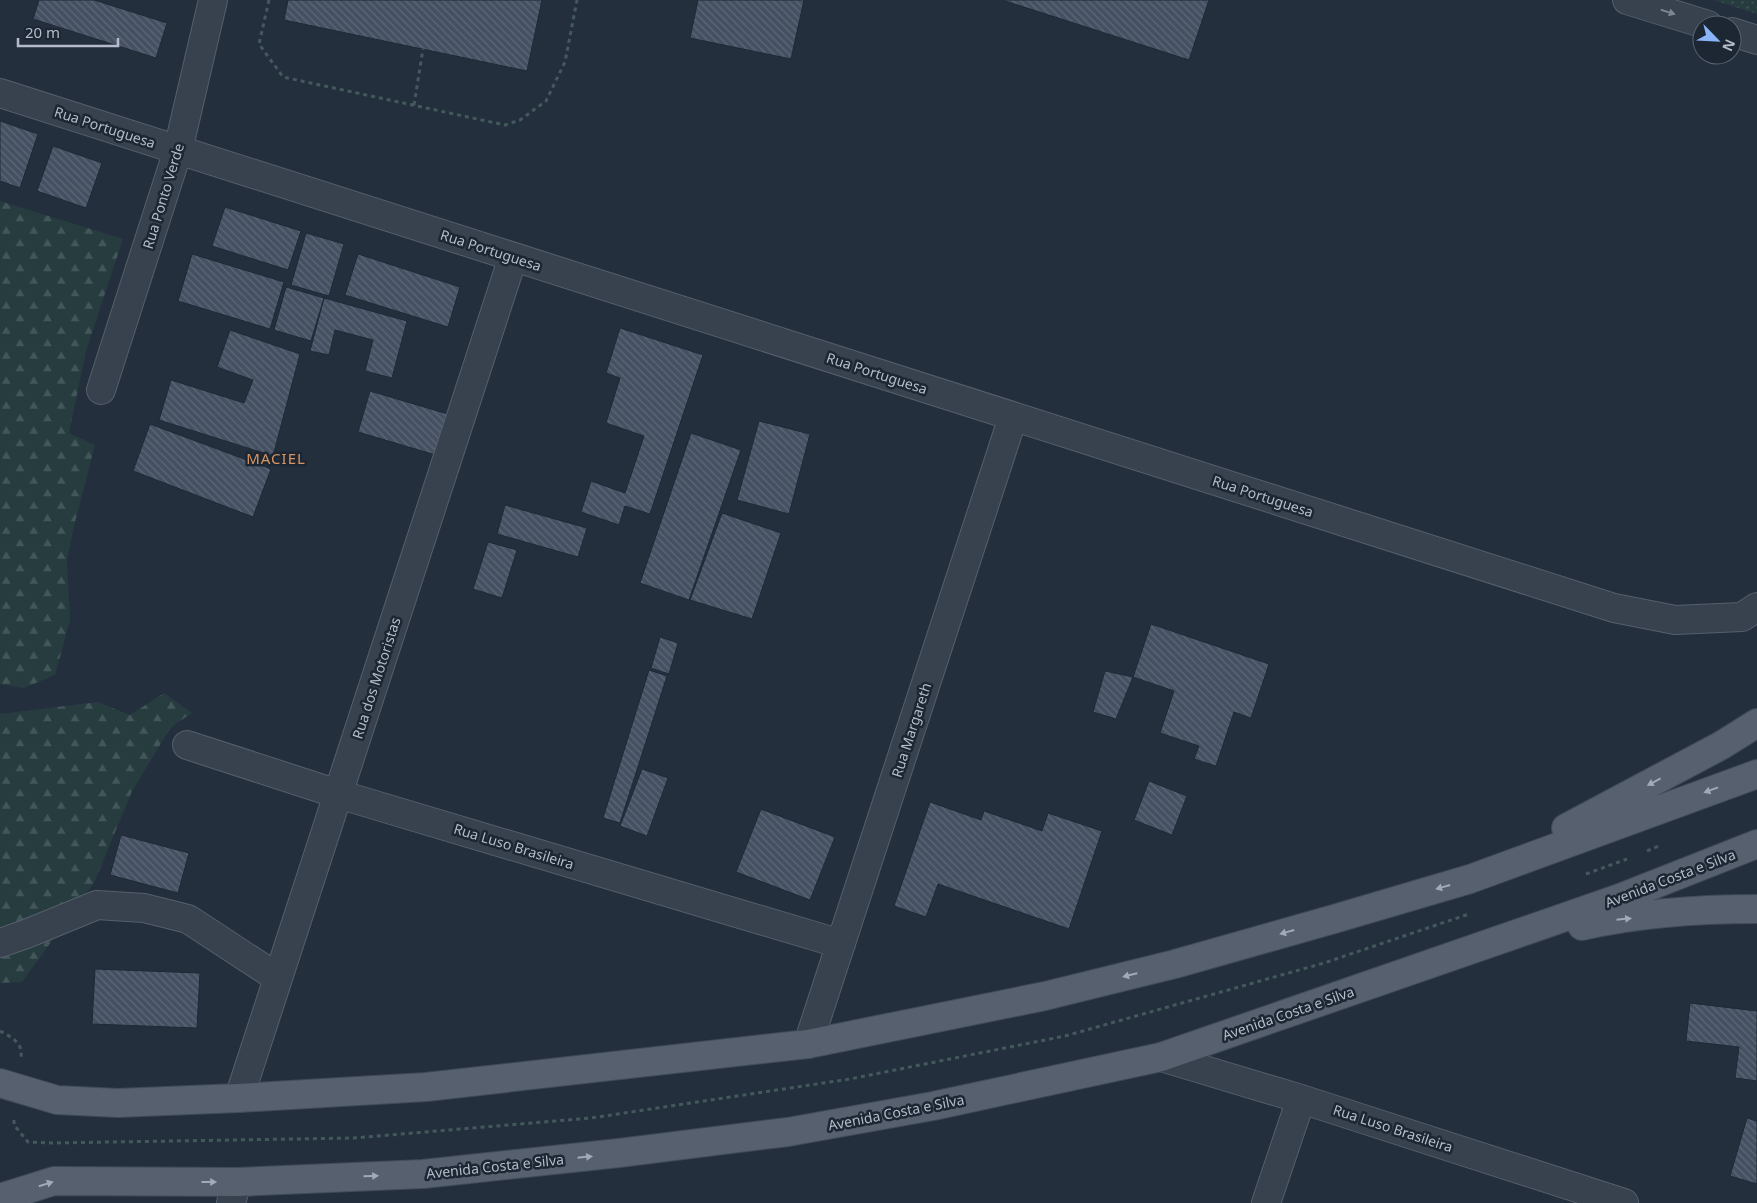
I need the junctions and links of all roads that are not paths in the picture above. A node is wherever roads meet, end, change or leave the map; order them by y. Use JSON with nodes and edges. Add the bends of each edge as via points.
{"nodes":[{"id":1,"x":214,"y":0,"type":"edge"},
{"id":2,"x":1627,"y":0,"type":"edge"},
{"id":3,"x":1692,"y":20,"type":"edge"},
{"id":4,"x":1742,"y":35,"type":"edge"},
{"id":5,"x":1757,"y":40,"type":"edge"},
{"id":6,"x":0,"y":93,"type":"edge"},
{"id":7,"x":178,"y":150,"type":"junction"},
{"id":8,"x":513,"y":257,"type":"junction"},
{"id":9,"x":101,"y":390,"type":"dead end"},
{"id":10,"x":1013,"y":417,"type":"junction"},
{"id":11,"x":1757,"y":607,"type":"edge"},
{"id":12,"x":1757,"y":723,"type":"edge"},
{"id":13,"x":187,"y":745,"type":"dead end"},
{"id":14,"x":1757,"y":774,"type":"edge"},
{"id":15,"x":338,"y":794,"type":"junction"},
{"id":16,"x":1757,"y":844,"type":"edge"},
{"id":17,"x":1470,"y":879,"type":"junction"},
{"id":18,"x":1757,"y":908,"type":"edge"},
{"id":19,"x":0,"y":943,"type":"edge"},
{"id":20,"x":841,"y":944,"type":"junction"},
{"id":21,"x":1456,"y":956,"type":"junction"},
{"id":22,"x":278,"y":978,"type":"junction"},
{"id":23,"x":808,"y":1044,"type":"junction"},
{"id":24,"x":1161,"y":1057,"type":"junction"},
{"id":25,"x":0,"y":1083,"type":"edge"},
{"id":26,"x":239,"y":1098,"type":"junction"},
{"id":27,"x":1302,"y":1099,"type":"junction"},
{"id":28,"x":234,"y":1192,"type":"edge"},
{"id":29,"x":0,"y":1198,"type":"edge"},
{"id":30,"x":1266,"y":1203,"type":"edge"},
{"id":31,"x":1624,"y":1203,"type":"edge"}],
"edges":[{"from":1,"to":7,"type":"street","name":"Rua Ponto Verde"},
{"from":2,"to":3,"type":"street","one_way":true},
{"from":4,"to":5,"type":"street"},
{"from":6,"to":7,"type":"street","name":"Rua Portuguesa"},
{"from":7,"to":8,"type":"street","name":"Rua Portuguesa"},
{"from":7,"to":9,"type":"street","name":"Rua Ponto Verde"},
{"from":8,"to":10,"type":"street","name":"Rua Portuguesa"},
{"from":8,"to":15,"type":"street","name":"Rua dos Motoristas"},
{"from":10,"to":11,"type":"street","name":"Rua Portuguesa","via":[[1614,608],[1675,620],[1742,617]]},
{"from":10,"to":20,"type":"street","name":"Rua Margareth"},
{"from":12,"to":17,"type":"main road","one_way":true,"via":[[1722,746]]},
{"from":13,"to":15,"type":"street","name":"Rua Luso Brasileira"},
{"from":14,"to":17,"type":"main road","one_way":true},
{"from":15,"to":20,"type":"street","name":"Rua Luso Brasileira"},
{"from":15,"to":22,"type":"street","name":"Rua dos Motoristas"},
{"from":16,"to":21,"type":"main road","name":"Avenida Costa e Silva","via":[[1620,898]]},
{"from":17,"to":23,"type":"main road","one_way":true,"via":[[1175,964],[1055,994]]},
{"from":21,"to":18,"type":"main road","one_way":true,"via":[[1608,920],[1713,909]]},
{"from":19,"to":22,"type":"street","via":[[97,905],[144,908],[188,919]]},
{"from":20,"to":23,"type":"street","name":"Rua Margareth"},
{"from":21,"to":24,"type":"main road","name":"Avenida Costa e Silva"},
{"from":22,"to":26,"type":"street","name":"Rua dos Motoristas"},
{"from":23,"to":26,"type":"main road","via":[[426,1087]]},
{"from":24,"to":27,"type":"street","name":"Rua Luso Brasileira"},
{"from":28,"to":24,"type":"main road","name":"Avenida Costa e Silva","one_way":true,"via":[[619,1153],[788,1132],[933,1106]]},
{"from":25,"to":26,"type":"main road","via":[[57,1100],[118,1103]]},
{"from":27,"to":30,"type":"street"},
{"from":27,"to":31,"type":"street","name":"Rua Luso Brasileira"},
{"from":29,"to":28,"type":"main road","name":"Avenida Costa e Silva","one_way":true,"via":[[54,1181]]}]}
